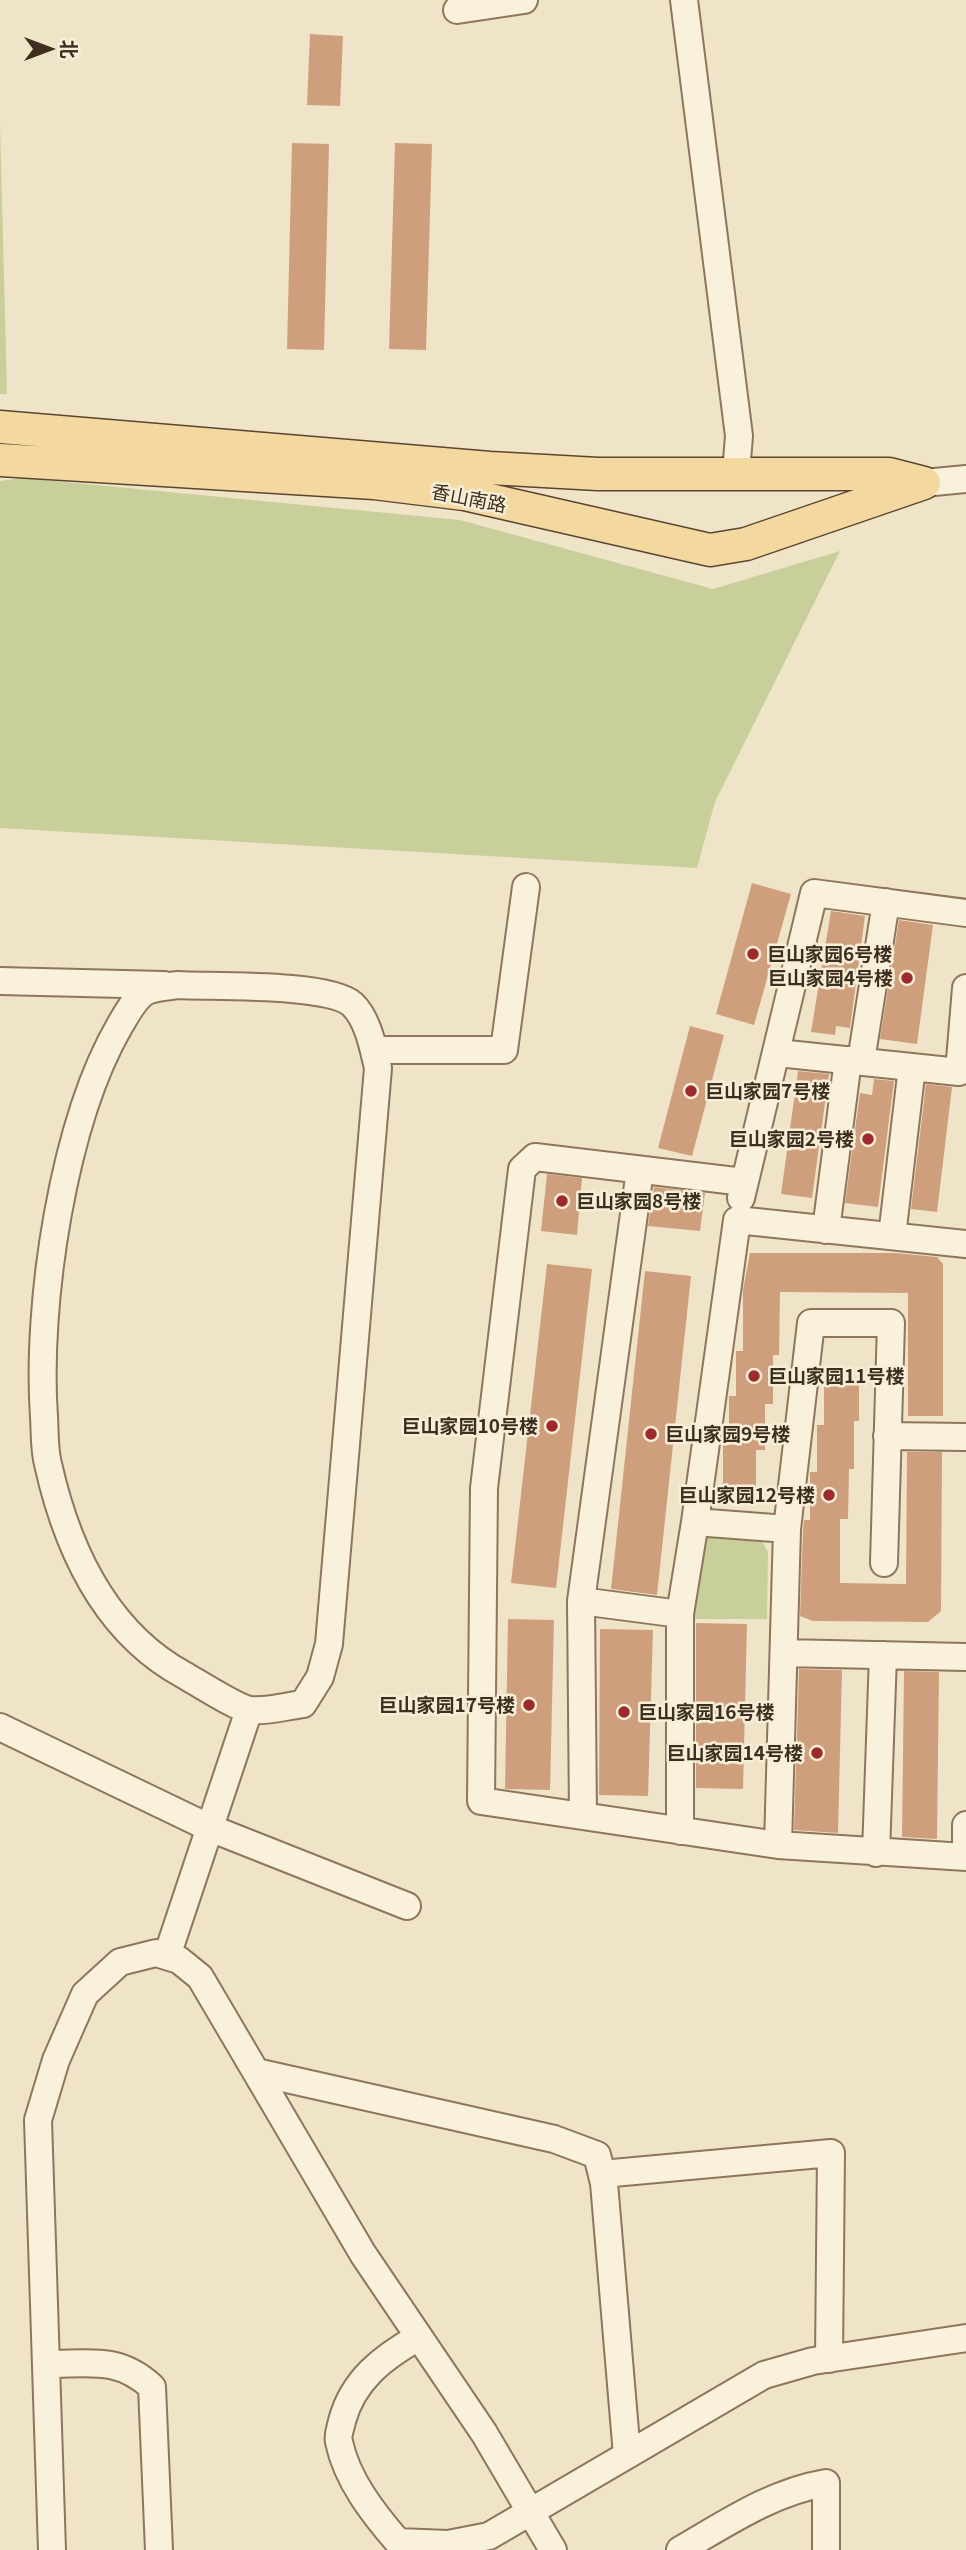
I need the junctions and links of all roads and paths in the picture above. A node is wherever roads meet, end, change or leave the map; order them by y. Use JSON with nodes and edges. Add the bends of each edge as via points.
{"nodes":[{"id":1,"x":524,"y":0,"type":"edge"},
{"id":2,"x":684,"y":0,"type":"edge"},
{"id":3,"x":457,"y":10,"type":"dead end"},
{"id":4,"x":0,"y":427,"type":"edge"},
{"id":5,"x":0,"y":460,"type":"edge"},
{"id":6,"x":736,"y":473,"type":"junction"},
{"id":7,"x":966,"y":479,"type":"edge"},
{"id":8,"x":924,"y":482,"type":"junction"},
{"id":9,"x":526,"y":887,"type":"dead end"},
{"id":10,"x":886,"y":902,"type":"junction"},
{"id":11,"x":966,"y":913,"type":"edge"},
{"id":12,"x":0,"y":981,"type":"edge"},
{"id":13,"x":177,"y":985,"type":"junction"},
{"id":14,"x":966,"y":988,"type":"edge"},
{"id":15,"x":374,"y":1050,"type":"junction"},
{"id":16,"x":778,"y":1053,"type":"junction"},
{"id":17,"x":854,"y":1061,"type":"junction"},
{"id":18,"x":912,"y":1067,"type":"junction"},
{"id":19,"x":640,"y":1170,"type":"junction"},
{"id":20,"x":744,"y":1182,"type":"junction"},
{"id":21,"x":737,"y":1220,"type":"junction"},
{"id":22,"x":826,"y":1230,"type":"junction"},
{"id":23,"x":892,"y":1236,"type":"junction"},
{"id":24,"x":966,"y":1244,"type":"edge"},
{"id":25,"x":887,"y":1436,"type":"junction"},
{"id":26,"x":966,"y":1437,"type":"edge"},
{"id":27,"x":695,"y":1522,"type":"junction"},
{"id":28,"x":786,"y":1529,"type":"junction"},
{"id":29,"x":884,"y":1563,"type":"dead end"},
{"id":30,"x":581,"y":1601,"type":"junction"},
{"id":31,"x":680,"y":1614,"type":"junction"},
{"id":32,"x":783,"y":1653,"type":"junction"},
{"id":33,"x":883,"y":1655,"type":"junction"},
{"id":34,"x":966,"y":1657,"type":"edge"},
{"id":35,"x":249,"y":1710,"type":"junction"},
{"id":36,"x":0,"y":1727,"type":"edge"},
{"id":37,"x":583,"y":1816,"type":"junction"},
{"id":38,"x":966,"y":1825,"type":"edge"},
{"id":39,"x":210,"y":1828,"type":"junction"},
{"id":40,"x":680,"y":1831,"type":"junction"},
{"id":41,"x":778,"y":1846,"type":"junction"},
{"id":42,"x":876,"y":1853,"type":"junction"},
{"id":43,"x":407,"y":1906,"type":"dead end"},
{"id":44,"x":167,"y":1956,"type":"junction"},
{"id":45,"x":256,"y":2072,"type":"junction"},
{"id":46,"x":602,"y":2174,"type":"junction"},
{"id":47,"x":419,"y":2337,"type":"junction"},
{"id":48,"x":966,"y":2338,"type":"edge"},
{"id":49,"x":829,"y":2358,"type":"junction"},
{"id":50,"x":47,"y":2364,"type":"junction"},
{"id":51,"x":626,"y":2455,"type":"junction"},
{"id":52,"x":531,"y":2512,"type":"junction"},
{"id":53,"x":52,"y":2550,"type":"edge"},
{"id":54,"x":159,"y":2550,"type":"edge"},
{"id":55,"x":553,"y":2550,"type":"edge"},
{"id":56,"x":680,"y":2550,"type":"edge"},
{"id":57,"x":826,"y":2550,"type":"edge"}],
"edges":[{"from":1,"to":3,"type":"street"},
{"from":2,"to":6,"type":"street","via":[[739,436]]},
{"from":4,"to":6,"type":"main road","name":"香山南路","via":[[490,468],[598,474]]},
{"from":5,"to":8,"type":"main road","name":"香山南路","via":[[464,494],[710,550],[746,544]]},
{"from":6,"to":8,"type":"main road","name":"香山南路","via":[[888,474]]},
{"from":7,"to":8,"type":"street","name":"香山南路"},
{"from":9,"to":15,"type":"street","via":[[504,1050]]},
{"from":10,"to":11,"type":"street"},
{"from":10,"to":16,"type":"street","via":[[814,893]]},
{"from":10,"to":17,"type":"street"},
{"from":12,"to":13,"type":"street"},
{"from":13,"to":15,"type":"street","via":[[326,992],[352,1004]]},
{"from":13,"to":35,"type":"street","via":[[145,992],[127,1012],[104,1052],[86,1099],[53,1252],[41,1365],[47,1462],[69,1536],[96,1591],[125,1632],[162,1663]]},
{"from":14,"to":18,"type":"street","via":[[959,1072]]},
{"from":15,"to":35,"type":"street","via":[[378,1068],[329,1644],[320,1677],[303,1704]]},
{"from":16,"to":17,"type":"street"},
{"from":16,"to":20,"type":"street"},
{"from":17,"to":18,"type":"street"},
{"from":17,"to":22,"type":"street"},
{"from":18,"to":23,"type":"street"},
{"from":19,"to":20,"type":"street"},
{"from":19,"to":30,"type":"street"},
{"from":19,"to":37,"type":"street","via":[[535,1157],[522,1169],[485,1474],[481,1801]]},
{"from":20,"to":21,"type":"street"},
{"from":21,"to":22,"type":"street"},
{"from":21,"to":27,"type":"street"},
{"from":22,"to":23,"type":"street"},
{"from":23,"to":24,"type":"street"},
{"from":25,"to":26,"type":"street"},
{"from":25,"to":28,"type":"street","via":[[891,1323],[811,1322]]},
{"from":25,"to":29,"type":"street"},
{"from":27,"to":28,"type":"street"},
{"from":27,"to":31,"type":"street"},
{"from":28,"to":32,"type":"street"},
{"from":30,"to":31,"type":"street"},
{"from":30,"to":37,"type":"street"},
{"from":31,"to":40,"type":"street"},
{"from":32,"to":33,"type":"street"},
{"from":32,"to":41,"type":"street"},
{"from":33,"to":34,"type":"street"},
{"from":33,"to":42,"type":"street"},
{"from":35,"to":39,"type":"street"},
{"from":36,"to":39,"type":"street"},
{"from":37,"to":40,"type":"street"},
{"from":38,"to":42,"type":"street","via":[[966,1857]]},
{"from":39,"to":43,"type":"street"},
{"from":39,"to":44,"type":"street"},
{"from":40,"to":41,"type":"street"},
{"from":41,"to":42,"type":"street"},
{"from":44,"to":45,"type":"street","via":[[180,1960],[200,1978]]},
{"from":44,"to":50,"type":"street","via":[[156,1953],[120,1962],[85,1994],[56,2060],[38,2120]]},
{"from":45,"to":46,"type":"street","via":[[554,2139],[597,2155]]},
{"from":45,"to":47,"type":"street","via":[[363,2254]]},
{"from":46,"to":49,"type":"street","via":[[831,2153]]},
{"from":46,"to":51,"type":"street"},
{"from":47,"to":52,"type":"street"},
{"from":47,"to":52,"type":"street","via":[[368,2372],[347,2402],[338,2439],[369,2509],[398,2542],[448,2544],[489,2536]]},
{"from":48,"to":49,"type":"street"},
{"from":49,"to":51,"type":"street","via":[[764,2375]]},
{"from":50,"to":53,"type":"street"},
{"from":50,"to":54,"type":"street","via":[[110,2364],[135,2371],[152,2387]]},
{"from":51,"to":52,"type":"street"},
{"from":52,"to":55,"type":"street"},
{"from":56,"to":57,"type":"street","via":[[770,2499],[826,2483]]}]}
